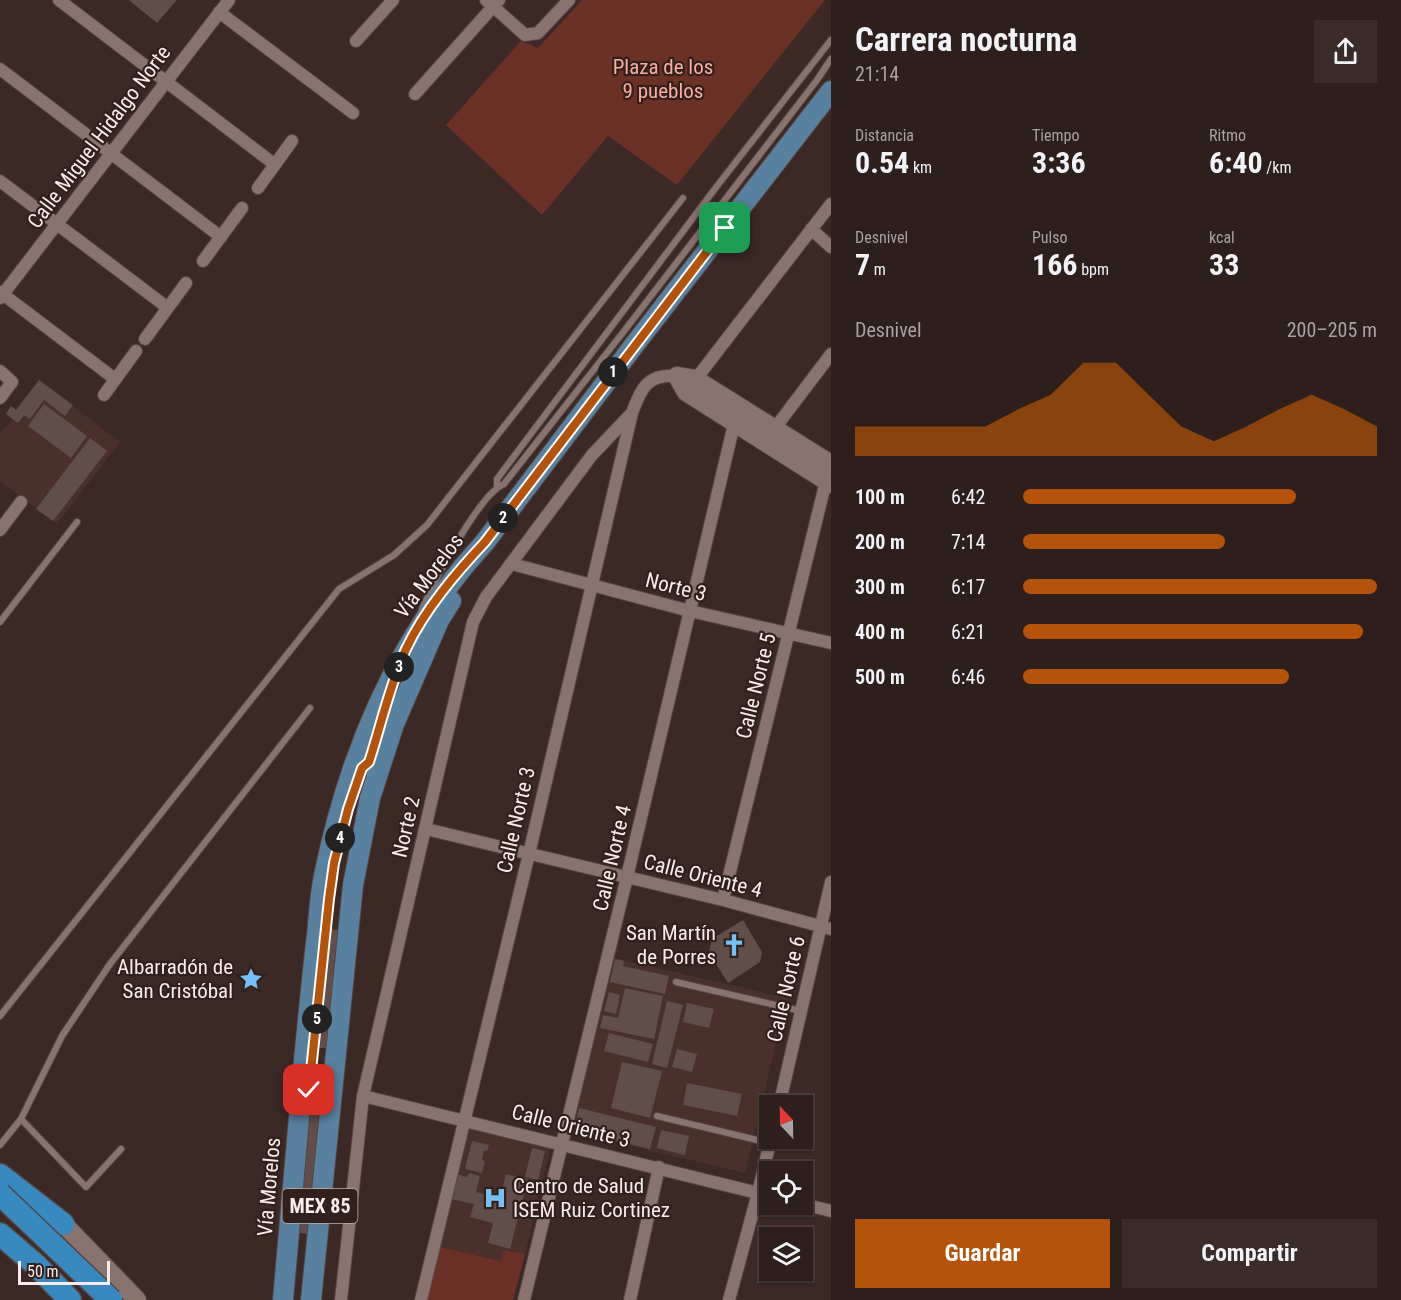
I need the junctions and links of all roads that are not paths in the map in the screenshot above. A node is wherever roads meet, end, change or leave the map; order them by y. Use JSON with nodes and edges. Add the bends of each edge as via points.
{"nodes":[{"id":1,"x":59,"y":0,"type":"edge"},
{"id":2,"x":229,"y":0,"type":"edge"},
{"id":3,"x":393,"y":0,"type":"edge"},
{"id":4,"x":569,"y":0,"type":"edge"},
{"id":5,"x":493,"y":2,"type":"edge"},
{"id":6,"x":219,"y":12,"type":"junction"},
{"id":7,"x":831,"y":40,"type":"edge"},
{"id":8,"x":356,"y":41,"type":"dead end"},
{"id":9,"x":831,"y":59,"type":"edge"},
{"id":10,"x":0,"y":69,"type":"edge"},
{"id":11,"x":166,"y":81,"type":"junction"},
{"id":12,"x":831,"y":91,"type":"edge"},
{"id":13,"x":415,"y":94,"type":"dead end"},
{"id":14,"x":353,"y":113,"type":"dead end"},
{"id":15,"x":291,"y":141,"type":"dead end"},
{"id":16,"x":111,"y":153,"type":"junction"},
{"id":17,"x":274,"y":164,"type":"junction"},
{"id":18,"x":0,"y":181,"type":"edge"},
{"id":19,"x":258,"y":188,"type":"dead end"},
{"id":20,"x":683,"y":198,"type":"dead end"},
{"id":21,"x":831,"y":204,"type":"edge"},
{"id":22,"x":242,"y":208,"type":"dead end"},
{"id":23,"x":57,"y":224,"type":"junction"},
{"id":24,"x":812,"y":230,"type":"junction"},
{"id":25,"x":220,"y":237,"type":"junction"},
{"id":26,"x":831,"y":247,"type":"edge"},
{"id":27,"x":203,"y":261,"type":"dead end"},
{"id":28,"x":186,"y":283,"type":"dead end"},
{"id":29,"x":1,"y":295,"type":"edge"},
{"id":30,"x":168,"y":308,"type":"junction"},
{"id":31,"x":145,"y":339,"type":"dead end"},
{"id":32,"x":136,"y":351,"type":"dead end"},
{"id":33,"x":831,"y":354,"type":"edge"},
{"id":34,"x":0,"y":371,"type":"edge"},
{"id":35,"x":115,"y":379,"type":"junction"},
{"id":36,"x":686,"y":382,"type":"junction"},
{"id":37,"x":104,"y":395,"type":"dead end"},
{"id":38,"x":0,"y":398,"type":"edge"},
{"id":39,"x":632,"y":413,"type":"junction"},
{"id":40,"x":734,"y":424,"type":"junction"},
{"id":41,"x":775,"y":428,"type":"junction"},
{"id":42,"x":829,"y":476,"type":"edge"},
{"id":43,"x":497,"y":487,"type":"junction"},
{"id":44,"x":21,"y":502,"type":"dead end"},
{"id":45,"x":77,"y":522,"type":"dead end"},
{"id":46,"x":0,"y":530,"type":"edge"},
{"id":47,"x":485,"y":542,"type":"junction"},
{"id":48,"x":512,"y":564,"type":"junction"},
{"id":49,"x":590,"y":585,"type":"junction"},
{"id":50,"x":690,"y":611,"type":"junction"},
{"id":51,"x":0,"y":622,"type":"edge"},
{"id":52,"x":789,"y":633,"type":"junction"},
{"id":53,"x":831,"y":643,"type":"edge"},
{"id":54,"x":407,"y":648,"type":"junction"},
{"id":55,"x":389,"y":700,"type":"dead end"},
{"id":56,"x":310,"y":708,"type":"dead end"},
{"id":57,"x":385,"y":710,"type":"dead end"},
{"id":58,"x":369,"y":762,"type":"junction"},
{"id":59,"x":362,"y":768,"type":"dead end"},
{"id":60,"x":355,"y":789,"type":"dead end"},
{"id":61,"x":426,"y":829,"type":"junction"},
{"id":62,"x":529,"y":854,"type":"junction"},
{"id":63,"x":350,"y":859,"type":"dead end"},
{"id":64,"x":332,"y":875,"type":"dead end"},
{"id":65,"x":627,"y":877,"type":"junction"},
{"id":66,"x":346,"y":880,"type":"dead end"},
{"id":67,"x":831,"y":882,"type":"edge"},
{"id":68,"x":723,"y":900,"type":"junction"},
{"id":69,"x":826,"y":928,"type":"edge"},
{"id":70,"x":676,"y":982,"type":"dead end"},
{"id":71,"x":801,"y":1011,"type":"junction"},
{"id":72,"x":0,"y":1016,"type":"edge"},
{"id":73,"x":782,"y":1095,"type":"edge"},
{"id":74,"x":363,"y":1096,"type":"junction"},
{"id":75,"x":308,"y":1102,"type":"dead end"},
{"id":76,"x":657,"y":1116,"type":"dead end"},
{"id":77,"x":21,"y":1119,"type":"junction"},
{"id":78,"x":464,"y":1120,"type":"junction"},
{"id":79,"x":759,"y":1139,"type":"edge"},
{"id":80,"x":563,"y":1144,"type":"junction"},
{"id":81,"x":0,"y":1146,"type":"edge"},
{"id":82,"x":121,"y":1149,"type":"dead end"},
{"id":83,"x":0,"y":1162,"type":"edge"},
{"id":84,"x":659,"y":1167,"type":"junction"},
{"id":85,"x":0,"y":1175,"type":"edge"},
{"id":86,"x":759,"y":1193,"type":"edge"},
{"id":87,"x":0,"y":1194,"type":"edge"},
{"id":88,"x":813,"y":1207,"type":"edge"},
{"id":89,"x":759,"y":1209,"type":"edge"},
{"id":90,"x":831,"y":1211,"type":"edge"},
{"id":91,"x":0,"y":1227,"type":"edge"},
{"id":92,"x":69,"y":1230,"type":"junction"},
{"id":93,"x":0,"y":1234,"type":"edge"},
{"id":94,"x":40,"y":1269,"type":"junction"},
{"id":95,"x":70,"y":1300,"type":"edge"},
{"id":96,"x":111,"y":1300,"type":"edge"},
{"id":97,"x":137,"y":1300,"type":"edge"},
{"id":98,"x":283,"y":1300,"type":"edge"},
{"id":99,"x":288,"y":1300,"type":"edge"},
{"id":100,"x":304,"y":1300,"type":"edge"},
{"id":101,"x":310,"y":1300,"type":"edge"},
{"id":102,"x":341,"y":1300,"type":"edge"},
{"id":103,"x":421,"y":1300,"type":"edge"},
{"id":104,"x":524,"y":1300,"type":"edge"},
{"id":105,"x":630,"y":1300,"type":"edge"},
{"id":106,"x":729,"y":1300,"type":"edge"}],
"edges":[{"from":1,"to":11,"type":"street"},
{"from":2,"to":6,"type":"street","name":"Calle Miguel Hidalgo Norte"},
{"from":3,"to":8,"type":"street"},
{"from":4,"to":5,"type":"street","via":[[531,36],[525,35]]},
{"from":5,"to":13,"type":"street"},
{"from":6,"to":11,"type":"street","name":"Calle Miguel Hidalgo Norte"},
{"from":6,"to":14,"type":"street"},
{"from":7,"to":43,"type":"lane","via":[[497,479]]},
{"from":9,"to":43,"type":"lane","via":[[621,335],[504,484]]},
{"from":10,"to":16,"type":"street"},
{"from":11,"to":16,"type":"street","name":"Calle Miguel Hidalgo Norte"},
{"from":11,"to":17,"type":"street"},
{"from":12,"to":47,"type":"main road","number":"MEX 85"},
{"from":15,"to":17,"type":"street"},
{"from":16,"to":23,"type":"street","name":"Calle Miguel Hidalgo Norte"},
{"from":16,"to":25,"type":"street"},
{"from":17,"to":19,"type":"street"},
{"from":18,"to":23,"type":"street"},
{"from":20,"to":72,"type":"lane","via":[[427,525],[394,555],[339,589]]},
{"from":21,"to":24,"type":"street"},
{"from":22,"to":25,"type":"street"},
{"from":23,"to":29,"type":"street","name":"Calle Miguel Hidalgo Norte"},
{"from":23,"to":30,"type":"street"},
{"from":24,"to":26,"type":"street"},
{"from":24,"to":36,"type":"street"},
{"from":25,"to":27,"type":"street"},
{"from":28,"to":30,"type":"street"},
{"from":29,"to":35,"type":"street"},
{"from":30,"to":31,"type":"street"},
{"from":32,"to":35,"type":"street"},
{"from":33,"to":41,"type":"street"},
{"from":34,"to":38,"type":"street","via":[[12,382]]},
{"from":35,"to":37,"type":"street"},
{"from":36,"to":39,"type":"street","name":"Calle Norte 3","via":[[658,376],[645,384]]},
{"from":36,"to":40,"type":"street"},
{"from":36,"to":41,"type":"street"},
{"from":39,"to":48,"type":"street","name":"Norte 2","via":[[591,455]]},
{"from":39,"to":49,"type":"street","name":"Calle Norte 3"},
{"from":40,"to":42,"type":"street"},
{"from":40,"to":50,"type":"street","name":"Calle Norte 4"},
{"from":41,"to":42,"type":"street"},
{"from":42,"to":52,"type":"street","name":"Calle Norte 5"},
{"from":43,"to":54,"type":"lane","via":[[435,578]]},
{"from":44,"to":46,"type":"street"},
{"from":45,"to":51,"type":"lane"},
{"from":47,"to":54,"type":"main road","name":"Vía Morelos","number":"MEX 85","via":[[458,572]]},
{"from":47,"to":101,"type":"main road","name":"Vía Morelos","number":"MEX 85","via":[[439,620],[394,724],[370,798],[353,885]]},
{"from":48,"to":49,"type":"street","name":"Norte 3"},
{"from":48,"to":61,"type":"street","name":"Norte 2","via":[[486,597],[473,622]]},
{"from":49,"to":50,"type":"street","name":"Norte 3"},
{"from":49,"to":62,"type":"street","name":"Calle Norte 3"},
{"from":50,"to":52,"type":"street","name":"Norte 3"},
{"from":50,"to":65,"type":"street","name":"Calle Norte 4"},
{"from":52,"to":53,"type":"street","name":"Norte 3"},
{"from":52,"to":68,"type":"street","name":"Calle Norte 5"},
{"from":54,"to":55,"type":"lane"},
{"from":54,"to":98,"type":"main road","name":"Vía Morelos","number":"MEX 85","via":[[373,713],[350,776],[323,878]]},
{"from":56,"to":77,"type":"lane","via":[[110,964],[62,1036]]},
{"from":57,"to":58,"type":"lane"},
{"from":58,"to":59,"type":"lane"},
{"from":58,"to":63,"type":"lane","via":[[371,769]]},
{"from":60,"to":64,"type":"lane"},
{"from":61,"to":62,"type":"street","name":"Calle Oriente 4"},
{"from":61,"to":74,"type":"street","name":"Norte 2"},
{"from":62,"to":65,"type":"street","name":"Calle Oriente 4"},
{"from":62,"to":78,"type":"street","name":"Calle Norte 3"},
{"from":65,"to":68,"type":"street","name":"Calle Oriente 4"},
{"from":65,"to":80,"type":"street","name":"Calle Norte 4"},
{"from":66,"to":100,"type":"lane"},
{"from":67,"to":69,"type":"street","name":"Calle Norte 6"},
{"from":68,"to":69,"type":"street","name":"Calle Oriente 4"},
{"from":69,"to":71,"type":"street","name":"Calle Norte 6"},
{"from":70,"to":71,"type":"lane"},
{"from":71,"to":73,"type":"street","name":"Calle Norte 6"},
{"from":74,"to":78,"type":"street","name":"Calle Oriente 3"},
{"from":74,"to":102,"type":"street","name":"Norte 2"},
{"from":75,"to":99,"type":"lane"},
{"from":76,"to":79,"type":"lane"},
{"from":77,"to":81,"type":"lane"},
{"from":77,"to":82,"type":"lane","via":[[86,1187]]},
{"from":78,"to":80,"type":"street","name":"Calle Oriente 3"},
{"from":78,"to":103,"type":"street","name":"Calle Norte 3"},
{"from":80,"to":84,"type":"street","name":"Calle Oriente 3"},
{"from":80,"to":104,"type":"street","name":"Calle Norte 4"},
{"from":83,"to":92,"type":"street"},
{"from":84,"to":86,"type":"street","name":"Calle Oriente 3"},
{"from":84,"to":105,"type":"street"},
{"from":85,"to":92,"type":"highway"},
{"from":87,"to":96,"type":"highway","bridge":true},
{"from":88,"to":90,"type":"street"},
{"from":89,"to":106,"type":"street"},
{"from":91,"to":94,"type":"street"},
{"from":92,"to":94,"type":"street","via":[[79,1251],[74,1266],[52,1276]]},
{"from":92,"to":97,"type":"street"},
{"from":93,"to":94,"type":"highway"},
{"from":94,"to":95,"type":"highway"}]}
